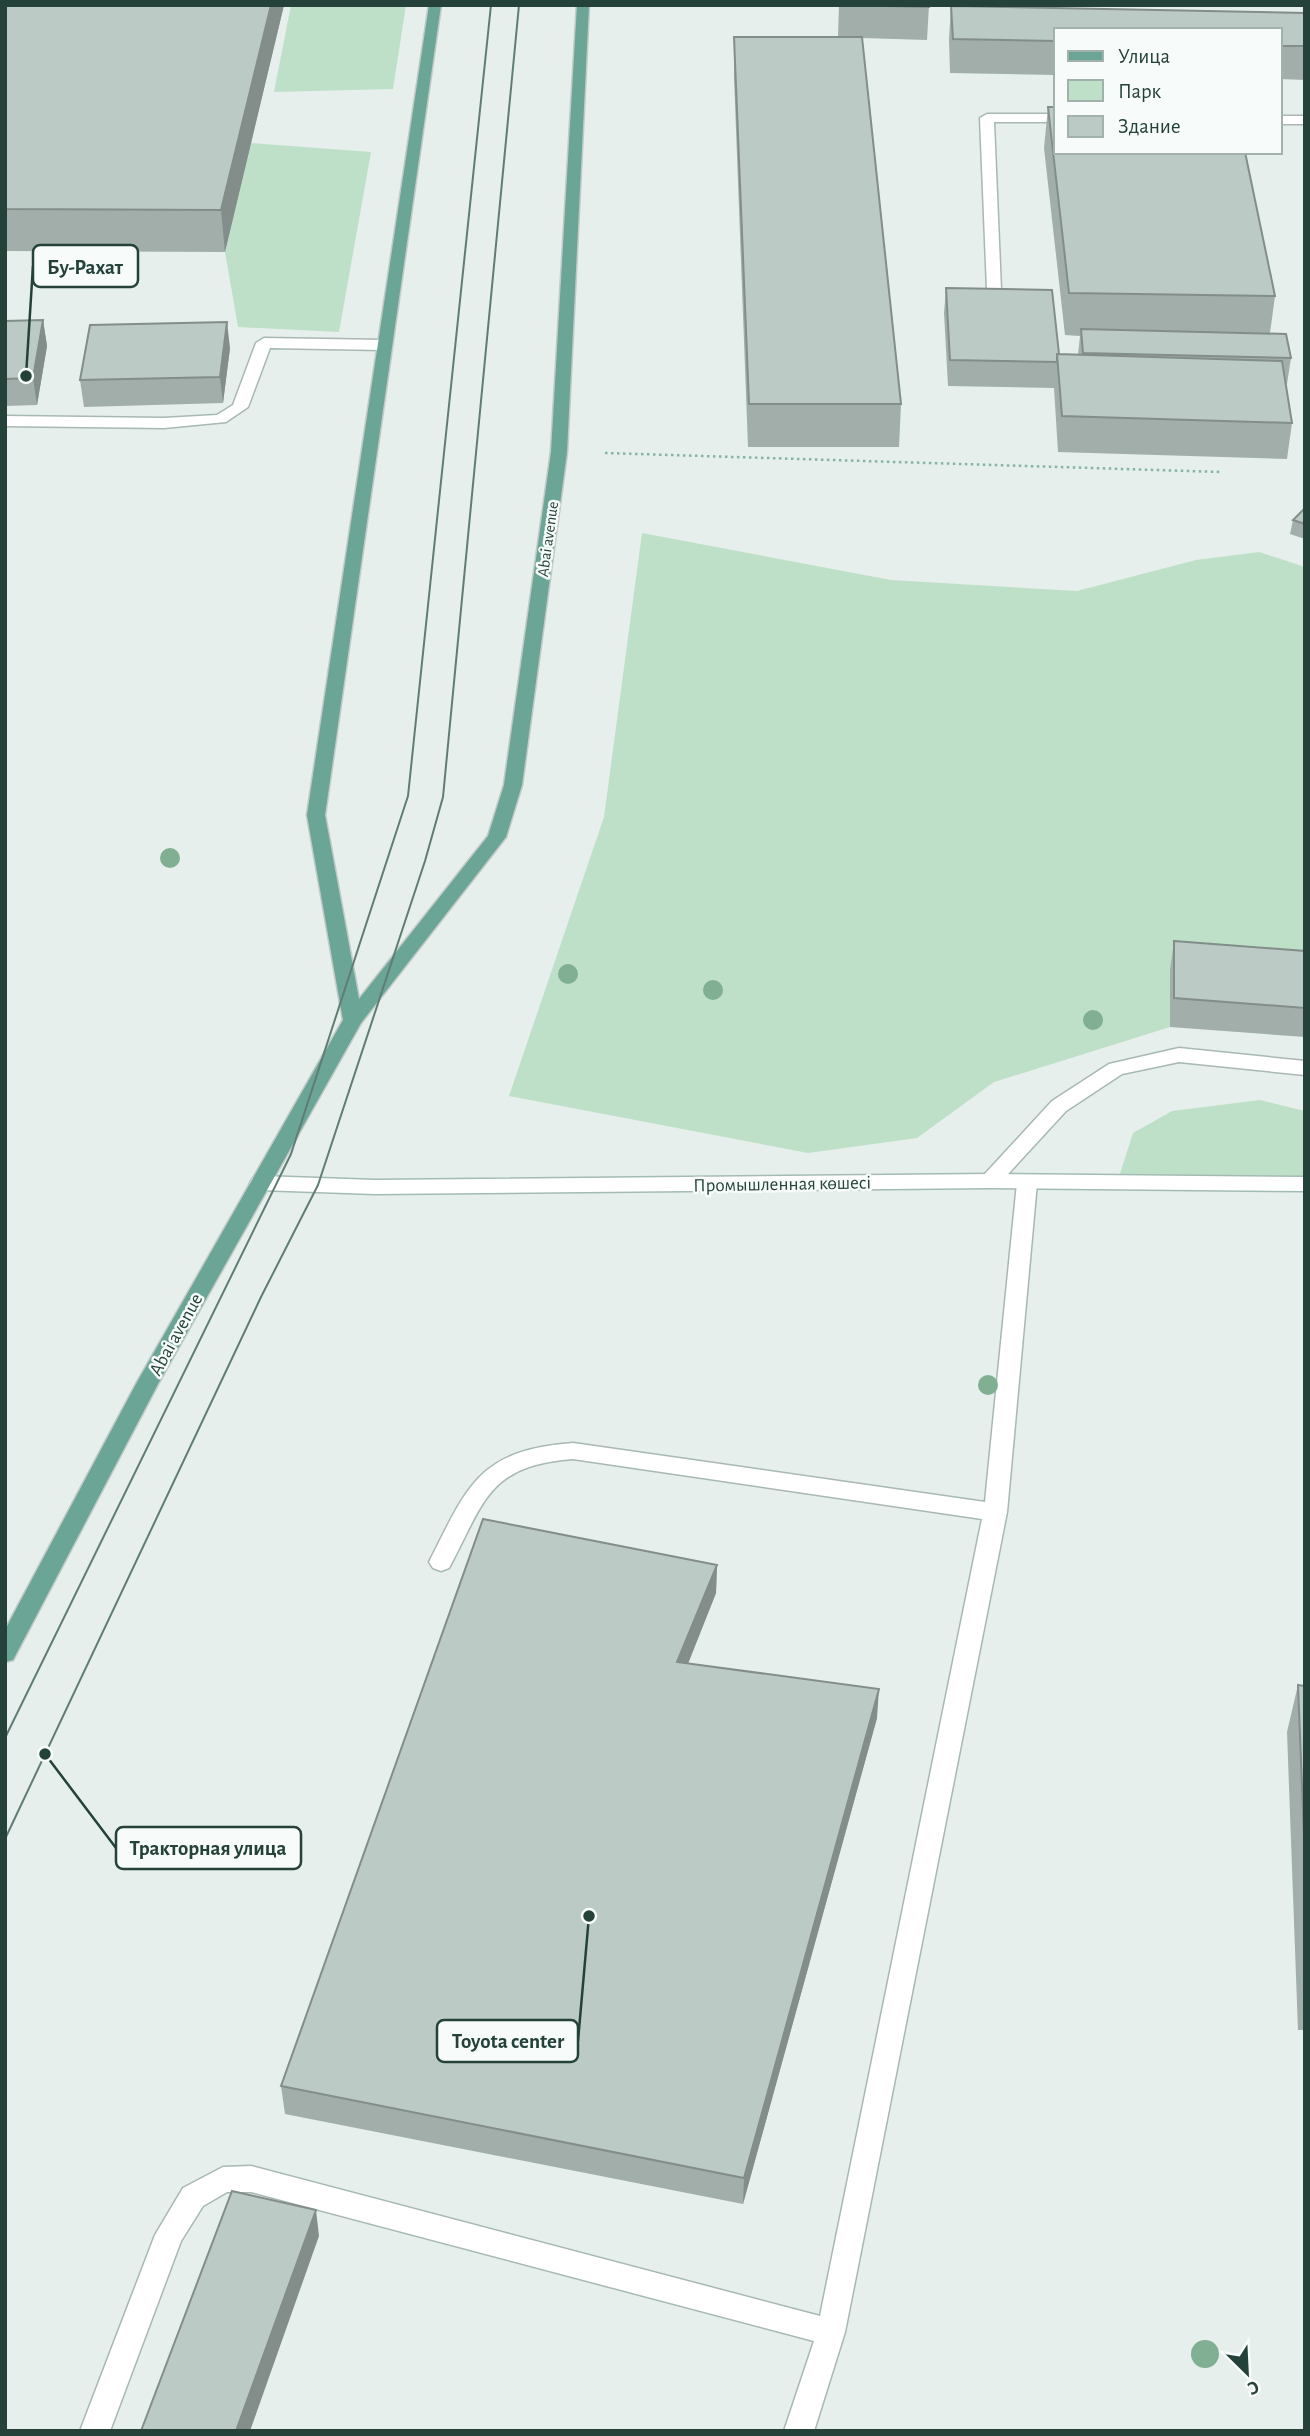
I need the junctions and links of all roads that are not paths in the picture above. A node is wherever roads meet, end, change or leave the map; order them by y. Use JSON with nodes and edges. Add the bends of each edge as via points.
{"nodes":[{"id":1,"x":435,"y":5,"type":"edge"},
{"id":2,"x":583,"y":5,"type":"edge"},
{"id":3,"x":1054,"y":118,"type":"edge"},
{"id":4,"x":1282,"y":120,"type":"edge"},
{"id":5,"x":1305,"y":120,"type":"edge"},
{"id":6,"x":995,"y":314,"type":"edge"},
{"id":7,"x":383,"y":345,"type":"junction"},
{"id":8,"x":5,"y":421,"type":"edge"},
{"id":9,"x":353,"y":1020,"type":"junction"},
{"id":10,"x":1305,"y":1068,"type":"edge"},
{"id":11,"x":990,"y":1181,"type":"junction"},
{"id":12,"x":260,"y":1183,"type":"junction"},
{"id":13,"x":1027,"y":1183,"type":"junction"},
{"id":14,"x":1305,"y":1184,"type":"edge"},
{"id":15,"x":995,"y":1512,"type":"junction"},
{"id":16,"x":441,"y":1562,"type":"dead end"},
{"id":17,"x":5,"y":1653,"type":"edge"},
{"id":18,"x":831,"y":2332,"type":"junction"},
{"id":19,"x":95,"y":2431,"type":"edge"},
{"id":20,"x":799,"y":2431,"type":"edge"}],
"edges":[{"from":1,"to":7,"type":"main road"},
{"from":2,"to":9,"type":"main road","name":"Abai avenue","via":[[559,452],[513,785],[497,837]]},
{"from":3,"to":6,"type":"main road","via":[[987,118]]},
{"from":4,"to":5,"type":"main road"},
{"from":7,"to":8,"type":"main road","via":[[264,343],[240,407],[220,419]]},
{"from":7,"to":9,"type":"main road","via":[[316,816]]},
{"from":9,"to":12,"type":"main road","name":"Abai avenue"},
{"from":10,"to":11,"type":"main road","via":[[1179,1055],[1116,1069],[1059,1106]]},
{"from":11,"to":12,"type":"main road","name":"Промышленная көшесі","via":[[375,1187]]},
{"from":11,"to":13,"type":"main road","name":"Промышленная көшесі"},
{"from":12,"to":17,"type":"main road","name":"Abai avenue"},
{"from":13,"to":14,"type":"main road","name":"Промышленная көшесі"},
{"from":13,"to":15,"type":"main road"},
{"from":15,"to":16,"type":"main road","via":[[573,1451],[543,1451],[514,1461],[481,1485]]},
{"from":15,"to":18,"type":"main road"},
{"from":18,"to":19,"type":"main road","via":[[251,2179],[223,2180],[194,2197],[169,2235]]},
{"from":18,"to":20,"type":"main road"}]}
